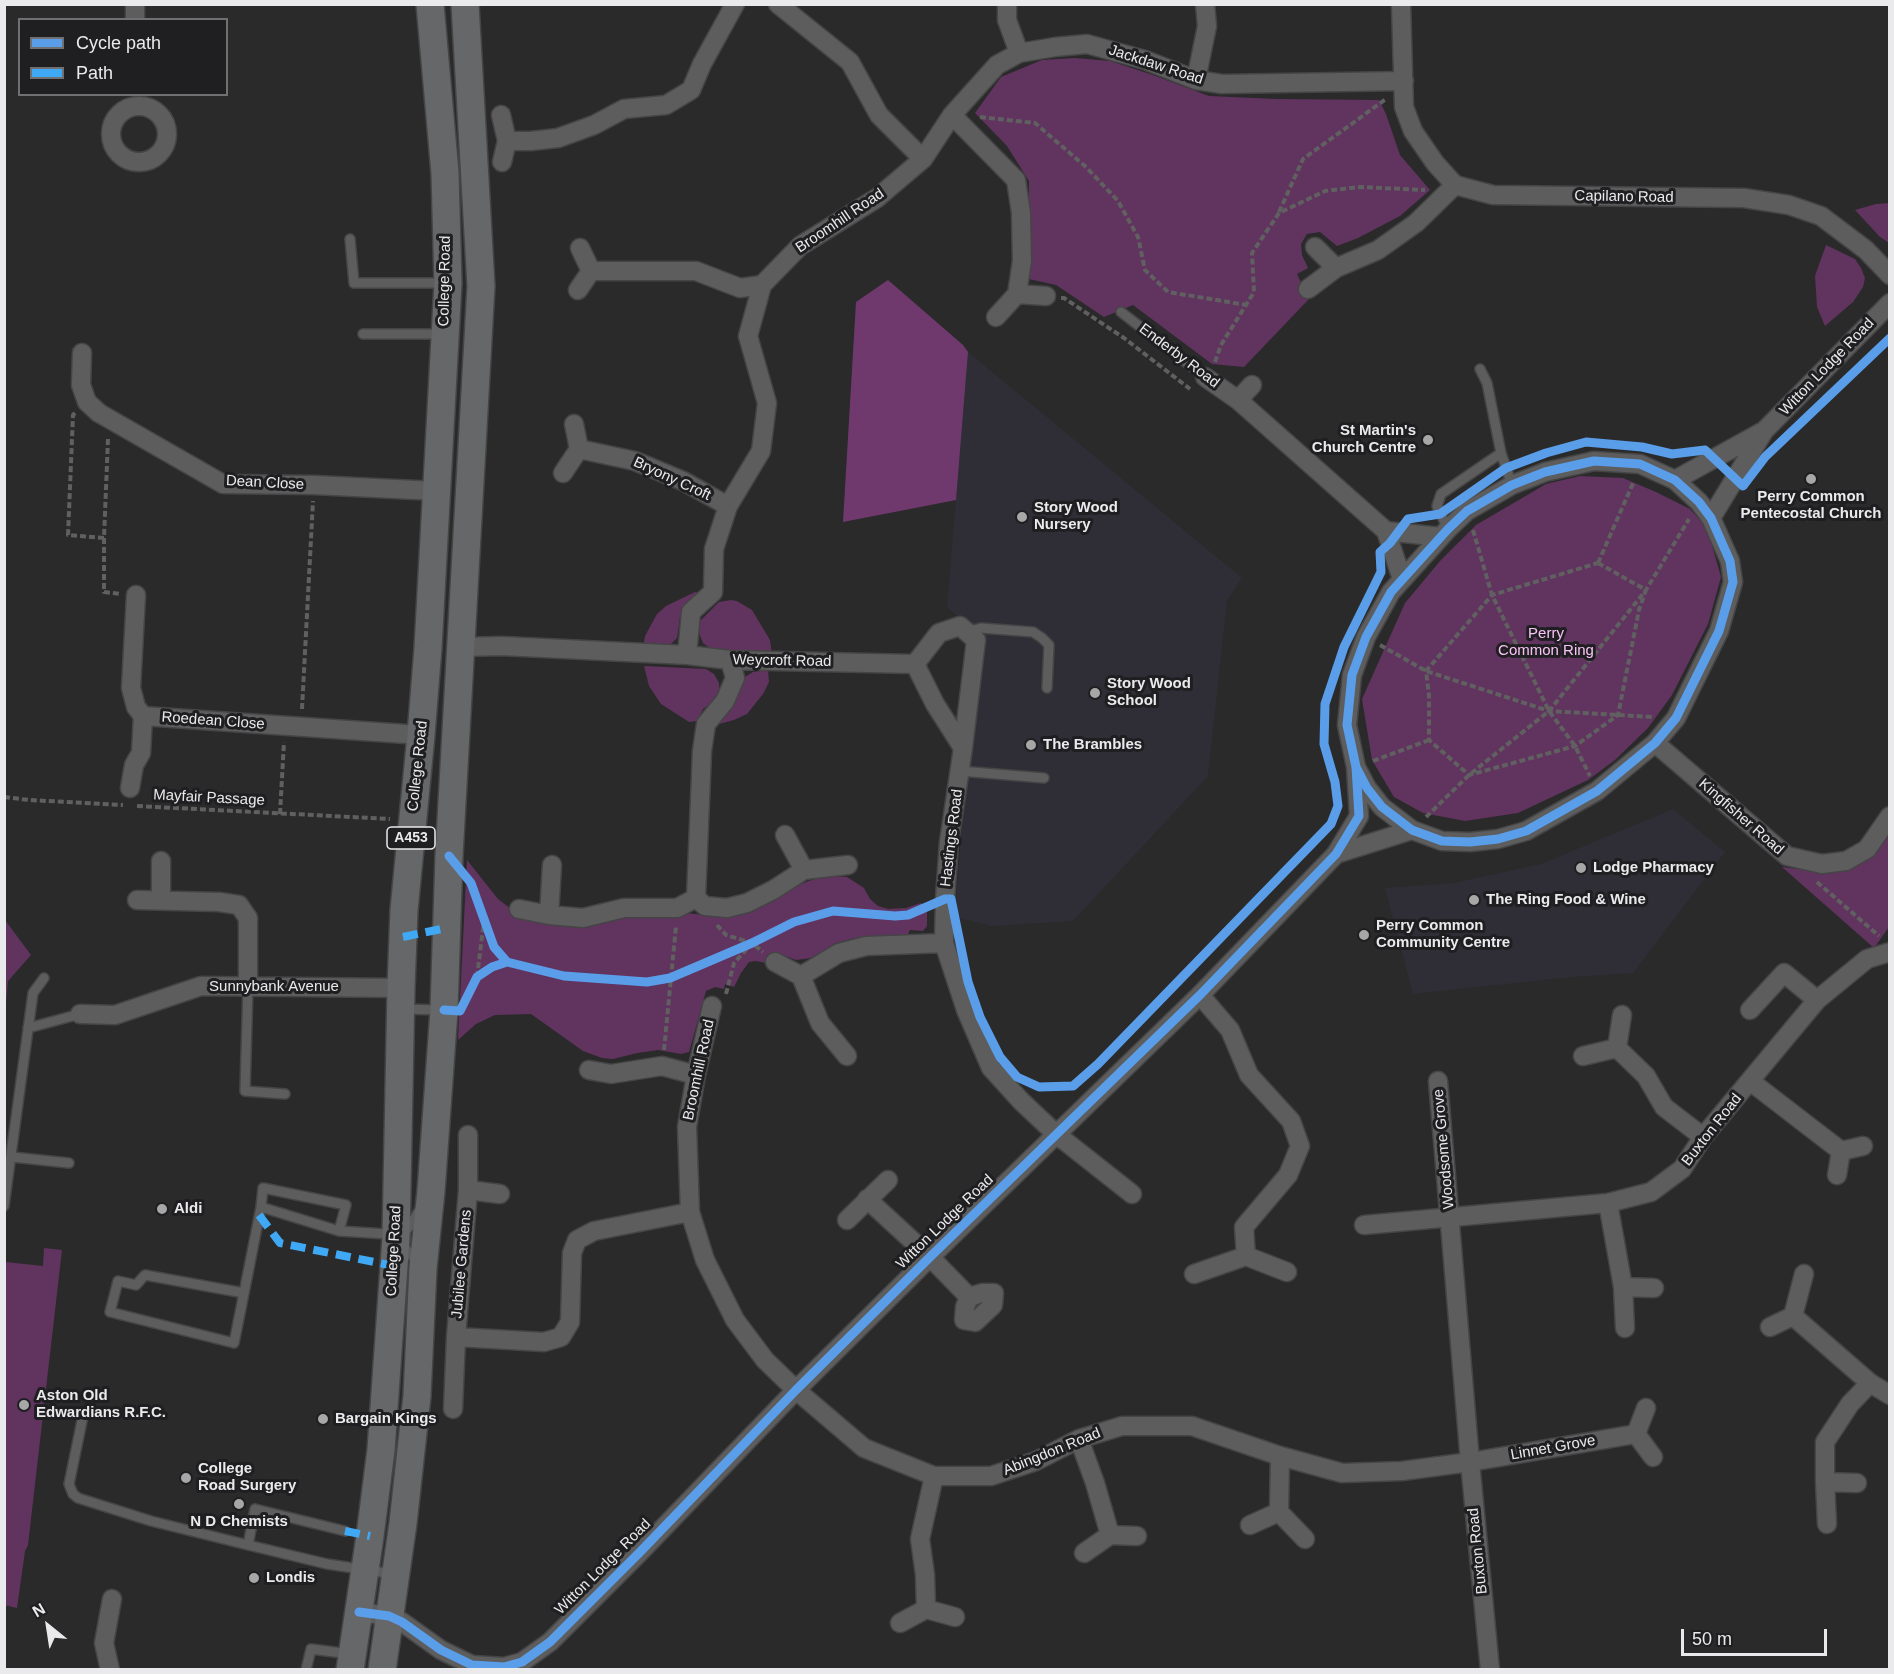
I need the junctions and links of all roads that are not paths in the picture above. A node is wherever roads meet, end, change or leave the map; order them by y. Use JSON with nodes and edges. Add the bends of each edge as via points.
{"nodes":[{"id":1,"x":430,"y":4,"type":"edge"},
{"id":2,"x":465,"y":4,"type":"edge"},
{"id":3,"x":735,"y":4,"type":"edge"},
{"id":4,"x":778,"y":4,"type":"edge"},
{"id":5,"x":1007,"y":4,"type":"edge"},
{"id":6,"x":1205,"y":4,"type":"edge"},
{"id":7,"x":1401,"y":4,"type":"edge"},
{"id":8,"x":1019,"y":53,"type":"junction"},
{"id":9,"x":1196,"y":80,"type":"junction"},
{"id":10,"x":1404,"y":85,"type":"junction"},
{"id":11,"x":501,"y":115,"type":"dead end"},
{"id":12,"x":952,"y":115,"type":"junction"},
{"id":13,"x":507,"y":141,"type":"junction"},
{"id":14,"x":923,"y":159,"type":"junction"},
{"id":15,"x":502,"y":162,"type":"dead end"},
{"id":16,"x":1455,"y":185,"type":"junction"},
{"id":17,"x":350,"y":239,"type":"dead end"},
{"id":18,"x":1315,"y":247,"type":"dead end"},
{"id":19,"x":580,"y":248,"type":"dead end"},
{"id":20,"x":1336,"y":268,"type":"junction"},
{"id":21,"x":591,"y":272,"type":"junction"},
{"id":22,"x":1890,"y":275,"type":"edge"},
{"id":23,"x":448,"y":282,"type":"junction"},
{"id":24,"x":762,"y":285,"type":"junction"},
{"id":25,"x":1308,"y":289,"type":"dead end"},
{"id":26,"x":578,"y":290,"type":"dead end"},
{"id":27,"x":1017,"y":294,"type":"junction"},
{"id":28,"x":1047,"y":296,"type":"road end"},
{"id":29,"x":1890,"y":303,"type":"edge"},
{"id":30,"x":1121,"y":312,"type":"dead end"},
{"id":31,"x":996,"y":316,"type":"dead end"},
{"id":32,"x":363,"y":334,"type":"dead end"},
{"id":33,"x":445,"y":334,"type":"junction"},
{"id":34,"x":82,"y":353,"type":"dead end"},
{"id":35,"x":1480,"y":369,"type":"dead end"},
{"id":36,"x":1205,"y":377,"type":"joint"},
{"id":37,"x":1252,"y":385,"type":"dead end"},
{"id":38,"x":1238,"y":400,"type":"junction"},
{"id":39,"x":574,"y":424,"type":"dead end"},
{"id":40,"x":1764,"y":431,"type":"junction"},
{"id":41,"x":579,"y":449,"type":"junction"},
{"id":42,"x":1501,"y":453,"type":"junction"},
{"id":43,"x":563,"y":473,"type":"dead end"},
{"id":44,"x":1675,"y":480,"type":"junction"},
{"id":45,"x":1512,"y":485,"type":"junction"},
{"id":46,"x":436,"y":491,"type":"junction"},
{"id":47,"x":728,"y":506,"type":"junction"},
{"id":48,"x":1711,"y":518,"type":"junction"},
{"id":49,"x":1386,"y":531,"type":"junction"},
{"id":50,"x":1444,"y":533,"type":"junction"},
{"id":51,"x":1402,"y":579,"type":"junction"},
{"id":52,"x":136,"y":595,"type":"road end"},
{"id":53,"x":966,"y":632,"type":"junction"},
{"id":54,"x":444,"y":647,"type":"junction"},
{"id":55,"x":687,"y":655,"type":"junction"},
{"id":56,"x":730,"y":660,"type":"junction"},
{"id":57,"x":915,"y":664,"type":"junction"},
{"id":58,"x":1047,"y":688,"type":"dead end"},
{"id":59,"x":143,"y":716,"type":"junction"},
{"id":60,"x":422,"y":735,"type":"junction"},
{"id":61,"x":1655,"y":743,"type":"junction"},
{"id":62,"x":963,"y":748,"type":"junction"},
{"id":63,"x":1356,"y":767,"type":"junction"},
{"id":64,"x":960,"y":771,"type":"junction"},
{"id":65,"x":1044,"y":778,"type":"dead end"},
{"id":66,"x":127,"y":797,"type":"road end"},
{"id":67,"x":1890,"y":816,"type":"edge"},
{"id":68,"x":1412,"y":830,"type":"junction"},
{"id":69,"x":785,"y":835,"type":"dead end"},
{"id":70,"x":1336,"y":854,"type":"junction"},
{"id":71,"x":161,"y":861,"type":"dead end"},
{"id":72,"x":552,"y":865,"type":"dead end"},
{"id":73,"x":848,"y":865,"type":"dead end"},
{"id":74,"x":804,"y":870,"type":"junction"},
{"id":75,"x":696,"y":898,"type":"junction"},
{"id":76,"x":161,"y":899,"type":"junction"},
{"id":77,"x":137,"y":900,"type":"dead end"},
{"id":78,"x":519,"y":909,"type":"dead end"},
{"id":79,"x":549,"y":915,"type":"junction"},
{"id":80,"x":944,"y":943,"type":"junction"},
{"id":81,"x":1885,"y":945,"type":"edge"},
{"id":82,"x":776,"y":962,"type":"road end"},
{"id":83,"x":801,"y":976,"type":"junction"},
{"id":84,"x":44,"y":978,"type":"dead end"},
{"id":85,"x":248,"y":986,"type":"junction"},
{"id":86,"x":1200,"y":995,"type":"junction"},
{"id":87,"x":401,"y":999,"type":"junction"},
{"id":88,"x":1817,"y":1000,"type":"junction"},
{"id":89,"x":712,"y":1006,"type":"road end"},
{"id":90,"x":444,"y":1010,"type":"junction"},
{"id":91,"x":1750,"y":1010,"type":"dead end"},
{"id":92,"x":80,"y":1014,"type":"joint"},
{"id":93,"x":1622,"y":1015,"type":"dead end"},
{"id":94,"x":28,"y":1028,"type":"junction"},
{"id":95,"x":1617,"y":1048,"type":"junction"},
{"id":96,"x":847,"y":1056,"type":"dead end"},
{"id":97,"x":1583,"y":1056,"type":"dead end"},
{"id":98,"x":589,"y":1070,"type":"dead end"},
{"id":99,"x":696,"y":1075,"type":"junction"},
{"id":100,"x":1438,"y":1081,"type":"dead end"},
{"id":101,"x":1750,"y":1081,"type":"junction"},
{"id":102,"x":285,"y":1094,"type":"dead end"},
{"id":103,"x":1056,"y":1134,"type":"junction"},
{"id":104,"x":468,"y":1136,"type":"dead end"},
{"id":105,"x":1703,"y":1137,"type":"junction"},
{"id":106,"x":1863,"y":1146,"type":"dead end"},
{"id":107,"x":1841,"y":1151,"type":"junction"},
{"id":108,"x":12,"y":1157,"type":"junction"},
{"id":109,"x":69,"y":1163,"type":"dead end"},
{"id":110,"x":1837,"y":1174,"type":"dead end"},
{"id":111,"x":888,"y":1180,"type":"dead end"},
{"id":112,"x":468,"y":1190,"type":"junction"},
{"id":113,"x":431,"y":1191,"type":"junction"},
{"id":114,"x":500,"y":1194,"type":"dead end"},
{"id":115,"x":1132,"y":1194,"type":"dead end"},
{"id":116,"x":867,"y":1199,"type":"junction"},
{"id":117,"x":1608,"y":1203,"type":"junction"},
{"id":118,"x":4,"y":1206,"type":"edge"},
{"id":119,"x":261,"y":1207,"type":"junction"},
{"id":120,"x":690,"y":1212,"type":"junction"},
{"id":121,"x":1449,"y":1218,"type":"junction"},
{"id":122,"x":847,"y":1220,"type":"dead end"},
{"id":123,"x":1364,"y":1225,"type":"dead end"},
{"id":124,"x":339,"y":1231,"type":"junction"},
{"id":125,"x":396,"y":1238,"type":"junction"},
{"id":126,"x":1246,"y":1256,"type":"junction"},
{"id":127,"x":930,"y":1257,"type":"junction"},
{"id":128,"x":423,"y":1268,"type":"junction"},
{"id":129,"x":1287,"y":1272,"type":"dead end"},
{"id":130,"x":1194,"y":1274,"type":"dead end"},
{"id":131,"x":1804,"y":1274,"type":"dead end"},
{"id":132,"x":1623,"y":1287,"type":"junction"},
{"id":133,"x":1654,"y":1288,"type":"dead end"},
{"id":134,"x":244,"y":1293,"type":"junction"},
{"id":135,"x":969,"y":1297,"type":"dead end"},
{"id":136,"x":1793,"y":1316,"type":"junction"},
{"id":137,"x":1770,"y":1327,"type":"dead end"},
{"id":138,"x":1625,"y":1328,"type":"dead end"},
{"id":139,"x":456,"y":1337,"type":"junction"},
{"id":140,"x":1870,"y":1383,"type":"junction"},
{"id":141,"x":796,"y":1390,"type":"junction"},
{"id":142,"x":1890,"y":1395,"type":"edge"},
{"id":143,"x":1646,"y":1408,"type":"dead end"},
{"id":144,"x":453,"y":1409,"type":"dead end"},
{"id":145,"x":83,"y":1416,"type":"dead end"},
{"id":146,"x":1636,"y":1434,"type":"junction"},
{"id":147,"x":1079,"y":1439,"type":"junction"},
{"id":148,"x":1280,"y":1456,"type":"junction"},
{"id":149,"x":1653,"y":1457,"type":"dead end"},
{"id":150,"x":1470,"y":1462,"type":"junction"},
{"id":151,"x":933,"y":1476,"type":"junction"},
{"id":152,"x":1824,"y":1482,"type":"junction"},
{"id":153,"x":1857,"y":1483,"type":"dead end"},
{"id":154,"x":1279,"y":1512,"type":"junction"},
{"id":155,"x":1827,"y":1524,"type":"dead end"},
{"id":156,"x":1250,"y":1525,"type":"dead end"},
{"id":157,"x":345,"y":1531,"type":"dead end"},
{"id":158,"x":1110,"y":1535,"type":"junction"},
{"id":159,"x":1137,"y":1536,"type":"dead end"},
{"id":160,"x":1305,"y":1539,"type":"dead end"},
{"id":161,"x":248,"y":1545,"type":"junction"},
{"id":162,"x":1084,"y":1553,"type":"dead end"},
{"id":163,"x":366,"y":1571,"type":"junction"},
{"id":164,"x":396,"y":1575,"type":"junction"},
{"id":165,"x":112,"y":1599,"type":"dead end"},
{"id":166,"x":926,"y":1609,"type":"junction"},
{"id":167,"x":359,"y":1612,"type":"junction"},
{"id":168,"x":389,"y":1616,"type":"junction"},
{"id":169,"x":955,"y":1617,"type":"dead end"},
{"id":170,"x":900,"y":1623,"type":"dead end"},
{"id":171,"x":352,"y":1662,"type":"edge"},
{"id":172,"x":504,"y":1668,"type":"edge"},
{"id":173,"x":110,"y":1670,"type":"edge"},
{"id":174,"x":306,"y":1670,"type":"edge"},
{"id":175,"x":382,"y":1670,"type":"edge"},
{"id":176,"x":1490,"y":1670,"type":"edge"}],
"edges":[{"from":1,"to":23,"type":"main road","name":"College Road","number":"A453","via":[[445,173]]},
{"from":2,"to":54,"type":"main road","name":"College Road","number":"A453","via":[[481,286]]},
{"from":3,"to":13,"type":"street","via":[[691,90],[666,105],[624,109],[558,138]]},
{"from":4,"to":14,"type":"street","via":[[850,62],[879,115]]},
{"from":5,"to":8,"type":"street","via":[[1007,20]]},
{"from":6,"to":9,"type":"street","via":[[1207,26]]},
{"from":7,"to":10,"type":"street"},
{"from":8,"to":9,"type":"street","name":"Jackdaw Road","via":[[1088,44]]},
{"from":8,"to":12,"type":"street","name":"Jackdaw Road","via":[[997,65]]},
{"from":9,"to":10,"type":"street","name":"Jackdaw Road","via":[[1222,84]]},
{"from":10,"to":16,"type":"street","via":[[1404,107],[1413,131]]},
{"from":11,"to":13,"type":"street"},
{"from":12,"to":14,"type":"street","name":"Jackdaw Road"},
{"from":12,"to":27,"type":"street","via":[[1016,180],[1022,261]]},
{"from":13,"to":15,"type":"street"},
{"from":14,"to":24,"type":"street","name":"Broomhill Road","via":[[877,198],[800,246]]},
{"from":16,"to":20,"type":"street","via":[[1416,223],[1378,250]]},
{"from":16,"to":22,"type":"street","name":"Capilano Road","via":[[1493,195],[1744,198],[1789,205],[1821,216],[1866,250]]},
{"from":17,"to":23,"type":"lane","via":[[354,283]]},
{"from":18,"to":20,"type":"street"},
{"from":19,"to":21,"type":"street"},
{"from":20,"to":25,"type":"street"},
{"from":21,"to":24,"type":"street","via":[[696,272],[740,288]]},
{"from":21,"to":26,"type":"street"},
{"from":23,"to":33,"type":"main road","name":"College Road","number":"A453"},
{"from":24,"to":47,"type":"street","name":"Broomhill Road","via":[[748,336],[767,403],[761,451]]},
{"from":27,"to":28,"type":"street"},
{"from":27,"to":31,"type":"street"},
{"from":29,"to":40,"type":"street","name":"Witton Lodge Road"},
{"from":30,"to":36,"type":"lane","name":"Enderby Road"},
{"from":32,"to":33,"type":"lane"},
{"from":33,"to":46,"type":"main road","name":"College Road","number":"A453"},
{"from":34,"to":46,"type":"street","name":"Dean Close","via":[[81,385],[87,402],[99,413],[223,484]]},
{"from":35,"to":42,"type":"lane","via":[[1487,383]]},
{"from":36,"to":38,"type":"street","name":"Enderby Road"},
{"from":37,"to":38,"type":"street"},
{"from":38,"to":49,"type":"street","name":"Enderby Road"},
{"from":39,"to":41,"type":"street"},
{"from":40,"to":44,"type":"street","name":"Witton Lodge Road"},
{"from":40,"to":48,"type":"street","name":"Witton Lodge Road"},
{"from":41,"to":43,"type":"street"},
{"from":41,"to":47,"type":"street","name":"Bryony Croft","via":[[635,461]]},
{"from":42,"to":45,"type":"lane"},
{"from":42,"to":50,"type":"lane","via":[[1441,494],[1437,507]]},
{"from":44,"to":45,"type":"street","name":"Witton Lodge Road","via":[[1640,464],[1594,461],[1545,472]]},
{"from":44,"to":48,"type":"street","name":"Witton Lodge Road"},
{"from":45,"to":50,"type":"street","name":"Witton Lodge Road","via":[[1467,511]]},
{"from":46,"to":54,"type":"main road","name":"College Road","number":"A453"},
{"from":47,"to":55,"type":"street","name":"Broomhill Road","via":[[714,549],[713,592],[691,612]]},
{"from":48,"to":61,"type":"street","name":"Witton Lodge Road","via":[[1730,561],[1733,582],[1719,632],[1676,718]]},
{"from":49,"to":50,"type":"street"},
{"from":49,"to":51,"type":"street"},
{"from":50,"to":51,"type":"street","name":"Witton Lodge Road"},
{"from":51,"to":63,"type":"street","name":"Witton Lodge Road","via":[[1366,637],[1352,675],[1347,725]]},
{"from":52,"to":59,"type":"street","name":"Roedean Close","via":[[131,688]]},
{"from":53,"to":57,"type":"street","via":[[960,626],[939,633]]},
{"from":53,"to":58,"type":"lane","via":[[981,628],[1033,632],[1042,638],[1049,645]]},
{"from":53,"to":62,"type":"street","via":[[976,640]]},
{"from":54,"to":55,"type":"street","name":"Weycroft Road"},
{"from":54,"to":60,"type":"main road","name":"College Road","number":"A453"},
{"from":54,"to":90,"type":"main road","name":"College Road","number":"A453","via":[[448,856]]},
{"from":55,"to":56,"type":"street","name":"Weycroft Road"},
{"from":56,"to":57,"type":"street","name":"Weycroft Road"},
{"from":56,"to":75,"type":"street","via":[[735,678],[725,701],[706,724],[702,751]]},
{"from":57,"to":62,"type":"street"},
{"from":59,"to":60,"type":"street","name":"Roedean Close"},
{"from":59,"to":66,"type":"street","via":[[141,753],[134,765]]},
{"from":60,"to":87,"type":"main road","name":"College Road","number":"A453","via":[[404,910]]},
{"from":61,"to":67,"type":"street","name":"Kingfisher Road","via":[[1787,856],[1822,864],[1846,861],[1867,849]]},
{"from":61,"to":68,"type":"street","name":"Witton Lodge Road","via":[[1597,790],[1526,831],[1498,840],[1470,842],[1442,841]]},
{"from":62,"to":64,"type":"street","name":"Hastings Road"},
{"from":63,"to":68,"type":"street","name":"Witton Lodge Road","via":[[1382,807]]},
{"from":63,"to":70,"type":"street","name":"Witton Lodge Road","via":[[1359,816]]},
{"from":64,"to":65,"type":"lane"},
{"from":64,"to":80,"type":"street","name":"Hastings Road","via":[[949,842]]},
{"from":68,"to":70,"type":"street","name":"Witton Lodge Road"},
{"from":69,"to":74,"type":"street"},
{"from":70,"to":86,"type":"street","name":"Witton Lodge Road"},
{"from":71,"to":76,"type":"street"},
{"from":72,"to":79,"type":"street"},
{"from":73,"to":74,"type":"street"},
{"from":74,"to":75,"type":"street","via":[[747,903],[727,908],[705,906]]},
{"from":75,"to":79,"type":"street","via":[[677,908],[624,908],[583,918]]},
{"from":76,"to":77,"type":"street"},
{"from":76,"to":85,"type":"street","via":[[239,905],[248,918]]},
{"from":78,"to":79,"type":"street"},
{"from":80,"to":83,"type":"street","via":[[866,946],[839,952]]},
{"from":80,"to":103,"type":"street","name":"Hastings Road","via":[[991,1068]]},
{"from":81,"to":88,"type":"street","name":"Buxton Road"},
{"from":82,"to":83,"type":"street"},
{"from":83,"to":96,"type":"street","via":[[820,1023]]},
{"from":84,"to":94,"type":"lane","via":[[33,993]]},
{"from":85,"to":87,"type":"street","name":"Sunnybank Avenue"},
{"from":85,"to":92,"type":"street","name":"Sunnybank Avenue","via":[[201,986],[116,1015]]},
{"from":85,"to":102,"type":"lane","via":[[245,1091]]},
{"from":86,"to":103,"type":"street","name":"Witton Lodge Road"},
{"from":86,"to":126,"type":"street","via":[[1230,1030],[1249,1075],[1291,1120],[1300,1146],[1288,1175],[1244,1227]]},
{"from":87,"to":90,"type":"lane"},
{"from":87,"to":125,"type":"main road","name":"College Road","number":"A453"},
{"from":88,"to":91,"type":"street","via":[[1784,973]]},
{"from":88,"to":101,"type":"street","name":"Buxton Road"},
{"from":89,"to":99,"type":"street","name":"Broomhill Road"},
{"from":90,"to":113,"type":"main road","name":"College Road","number":"A453"},
{"from":92,"to":94,"type":"lane"},
{"from":93,"to":95,"type":"street"},
{"from":94,"to":108,"type":"lane"},
{"from":95,"to":97,"type":"street"},
{"from":95,"to":105,"type":"street","via":[[1646,1076],[1664,1107]]},
{"from":98,"to":99,"type":"street","via":[[610,1074],[662,1066]]},
{"from":99,"to":120,"type":"street","name":"Broomhill Road","via":[[687,1127]]},
{"from":100,"to":121,"type":"street","name":"Woodsome Grove"},
{"from":101,"to":105,"type":"street","name":"Buxton Road"},
{"from":101,"to":107,"type":"street"},
{"from":103,"to":115,"type":"street"},
{"from":103,"to":127,"type":"street","name":"Witton Lodge Road"},
{"from":104,"to":112,"type":"street","name":"Jubilee Gardens"},
{"from":105,"to":117,"type":"street","name":"Buxton Road","via":[[1682,1169],[1651,1192]]},
{"from":106,"to":107,"type":"street"},
{"from":107,"to":110,"type":"street"},
{"from":108,"to":109,"type":"lane"},
{"from":108,"to":118,"type":"lane"},
{"from":111,"to":116,"type":"street"},
{"from":112,"to":114,"type":"street","name":"Jubilee Gardens"},
{"from":112,"to":139,"type":"street","name":"Jubilee Gardens"},
{"from":113,"to":125,"type":"lane","via":[[409,1227]]},
{"from":113,"to":128,"type":"main road","name":"College Road","number":"A453"},
{"from":116,"to":122,"type":"street"},
{"from":116,"to":127,"type":"street"},
{"from":117,"to":121,"type":"street","name":"Buxton Road"},
{"from":117,"to":132,"type":"street"},
{"from":119,"to":124,"type":"lane"},
{"from":119,"to":124,"type":"lane","via":[[263,1188],[346,1205]]},
{"from":119,"to":134,"type":"lane"},
{"from":120,"to":139,"type":"street","name":"Jubilee Gardens","via":[[594,1231],[577,1240],[572,1253],[570,1322],[561,1337],[544,1342]]},
{"from":120,"to":141,"type":"street","name":"Broomhill Road","via":[[705,1260],[735,1320],[765,1360]]},
{"from":121,"to":123,"type":"street","name":"Buxton Road"},
{"from":121,"to":150,"type":"street","name":"Buxton Road"},
{"from":124,"to":125,"type":"lane"},
{"from":125,"to":128,"type":"lane"},
{"from":125,"to":163,"type":"main road","name":"College Road","number":"A453","via":[[381,1450]]},
{"from":126,"to":129,"type":"street"},
{"from":126,"to":130,"type":"street"},
{"from":127,"to":135,"type":"street","name":"Witton Lodge Road"},
{"from":127,"to":141,"type":"street","name":"Witton Lodge Road"},
{"from":128,"to":164,"type":"main road","name":"College Road","number":"A453","via":[[417,1396]]},
{"from":131,"to":136,"type":"street"},
{"from":132,"to":133,"type":"street"},
{"from":132,"to":138,"type":"street"},
{"from":134,"to":134,"type":"lane","via":[[234,1343],[110,1312],[118,1281],[136,1285],[145,1275]]},
{"from":136,"to":137,"type":"street"},
{"from":136,"to":140,"type":"street"},
{"from":139,"to":144,"type":"street","name":"Jubilee Gardens"},
{"from":140,"to":142,"type":"street"},
{"from":140,"to":152,"type":"street","via":[[1850,1404],[1825,1442]]},
{"from":141,"to":151,"type":"street","name":"Abingdon Road","via":[[864,1448]]},
{"from":141,"to":172,"type":"street","name":"Witton Lodge Road","via":[[550,1642],[522,1662]]},
{"from":143,"to":146,"type":"street"},
{"from":145,"to":161,"type":"lane","via":[[69,1484],[78,1498]]},
{"from":146,"to":149,"type":"street"},
{"from":146,"to":150,"type":"street","name":"Linnet Grove"},
{"from":147,"to":148,"type":"street","name":"Abingdon Road","via":[[1122,1426],[1192,1426]]},
{"from":147,"to":151,"type":"street","name":"Abingdon Road","via":[[1036,1461],[991,1476]]},
{"from":147,"to":158,"type":"street"},
{"from":148,"to":150,"type":"street","name":"Abingdon Road","via":[[1342,1473],[1402,1471]]},
{"from":148,"to":154,"type":"street"},
{"from":150,"to":176,"type":"street","name":"Buxton Road"},
{"from":151,"to":166,"type":"street","via":[[920,1539]]},
{"from":152,"to":153,"type":"street"},
{"from":152,"to":155,"type":"street"},
{"from":154,"to":156,"type":"street"},
{"from":154,"to":160,"type":"street"},
{"from":157,"to":161,"type":"lane","via":[[255,1509]]},
{"from":158,"to":159,"type":"street"},
{"from":158,"to":162,"type":"street"},
{"from":161,"to":163,"type":"lane"},
{"from":163,"to":164,"type":"lane"},
{"from":163,"to":167,"type":"main road","name":"College Road","number":"A453"},
{"from":164,"to":168,"type":"main road","name":"College Road","number":"A453"},
{"from":165,"to":173,"type":"street","via":[[105,1643]]},
{"from":166,"to":169,"type":"street"},
{"from":166,"to":170,"type":"street"},
{"from":167,"to":168,"type":"street"},
{"from":167,"to":171,"type":"main road","name":"College Road","number":"A453"},
{"from":168,"to":172,"type":"street","via":[[472,1665]]},
{"from":168,"to":175,"type":"main road","name":"College Road","number":"A453"},
{"from":171,"to":174,"type":"lane","via":[[311,1649]]}]}
